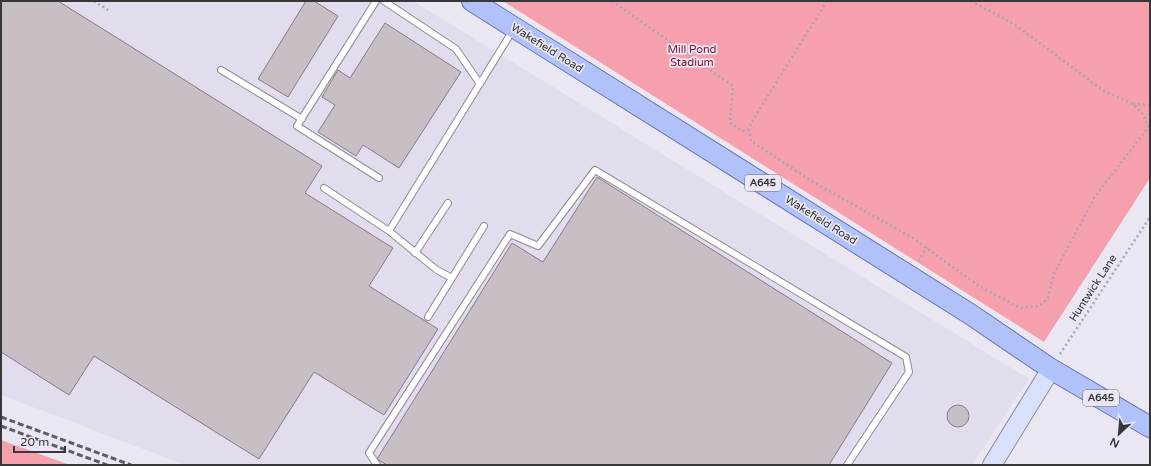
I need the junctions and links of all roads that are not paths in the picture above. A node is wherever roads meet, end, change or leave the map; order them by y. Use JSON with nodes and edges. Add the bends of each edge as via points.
{"nodes":[{"id":1,"x":376,"y":1,"type":"edge"},
{"id":2,"x":384,"y":1,"type":"edge"},
{"id":3,"x":472,"y":1,"type":"edge"},
{"id":4,"x":515,"y":27,"type":"junction"},
{"id":5,"x":221,"y":70,"type":"dead end"},
{"id":6,"x":480,"y":84,"type":"junction"},
{"id":7,"x":302,"y":119,"type":"junction"},
{"id":8,"x":379,"y":178,"type":"dead end"},
{"id":9,"x":324,"y":188,"type":"dead end"},
{"id":10,"x":448,"y":203,"type":"dead end"},
{"id":11,"x":484,"y":226,"type":"dead end"},
{"id":12,"x":389,"y":231,"type":"junction"},
{"id":13,"x":415,"y":253,"type":"junction"},
{"id":14,"x":452,"y":278,"type":"junction"},
{"id":15,"x":428,"y":317,"type":"dead end"},
{"id":16,"x":1051,"y":369,"type":"junction"},
{"id":17,"x":1150,"y":427,"type":"edge"},
{"id":18,"x":377,"y":465,"type":"edge"},
{"id":19,"x":847,"y":465,"type":"edge"},
{"id":20,"x":992,"y":465,"type":"edge"}],
"edges":[{"from":1,"to":7,"type":"lane"},
{"from":2,"to":6,"type":"lane","via":[[456,49]]},
{"from":3,"to":4,"type":"main road","name":"Wakefield Road","number":"A645"},
{"from":4,"to":6,"type":"lane"},
{"from":4,"to":16,"type":"main road","name":"Wakefield Road","number":"A645","via":[[970,314]]},
{"from":5,"to":7,"type":"lane"},
{"from":6,"to":12,"type":"lane"},
{"from":7,"to":8,"type":"lane","via":[[297,126]]},
{"from":9,"to":12,"type":"lane"},
{"from":10,"to":13,"type":"lane"},
{"from":11,"to":14,"type":"lane"},
{"from":12,"to":13,"type":"lane"},
{"from":13,"to":14,"type":"lane"},
{"from":14,"to":15,"type":"lane"},
{"from":16,"to":17,"type":"main road","name":"Wakefield Road","number":"A645"},
{"from":16,"to":20,"type":"main road"},
{"from":18,"to":19,"type":"lane","via":[[369,453],[510,234],[538,246],[595,170],[906,357],[909,372]]}]}
